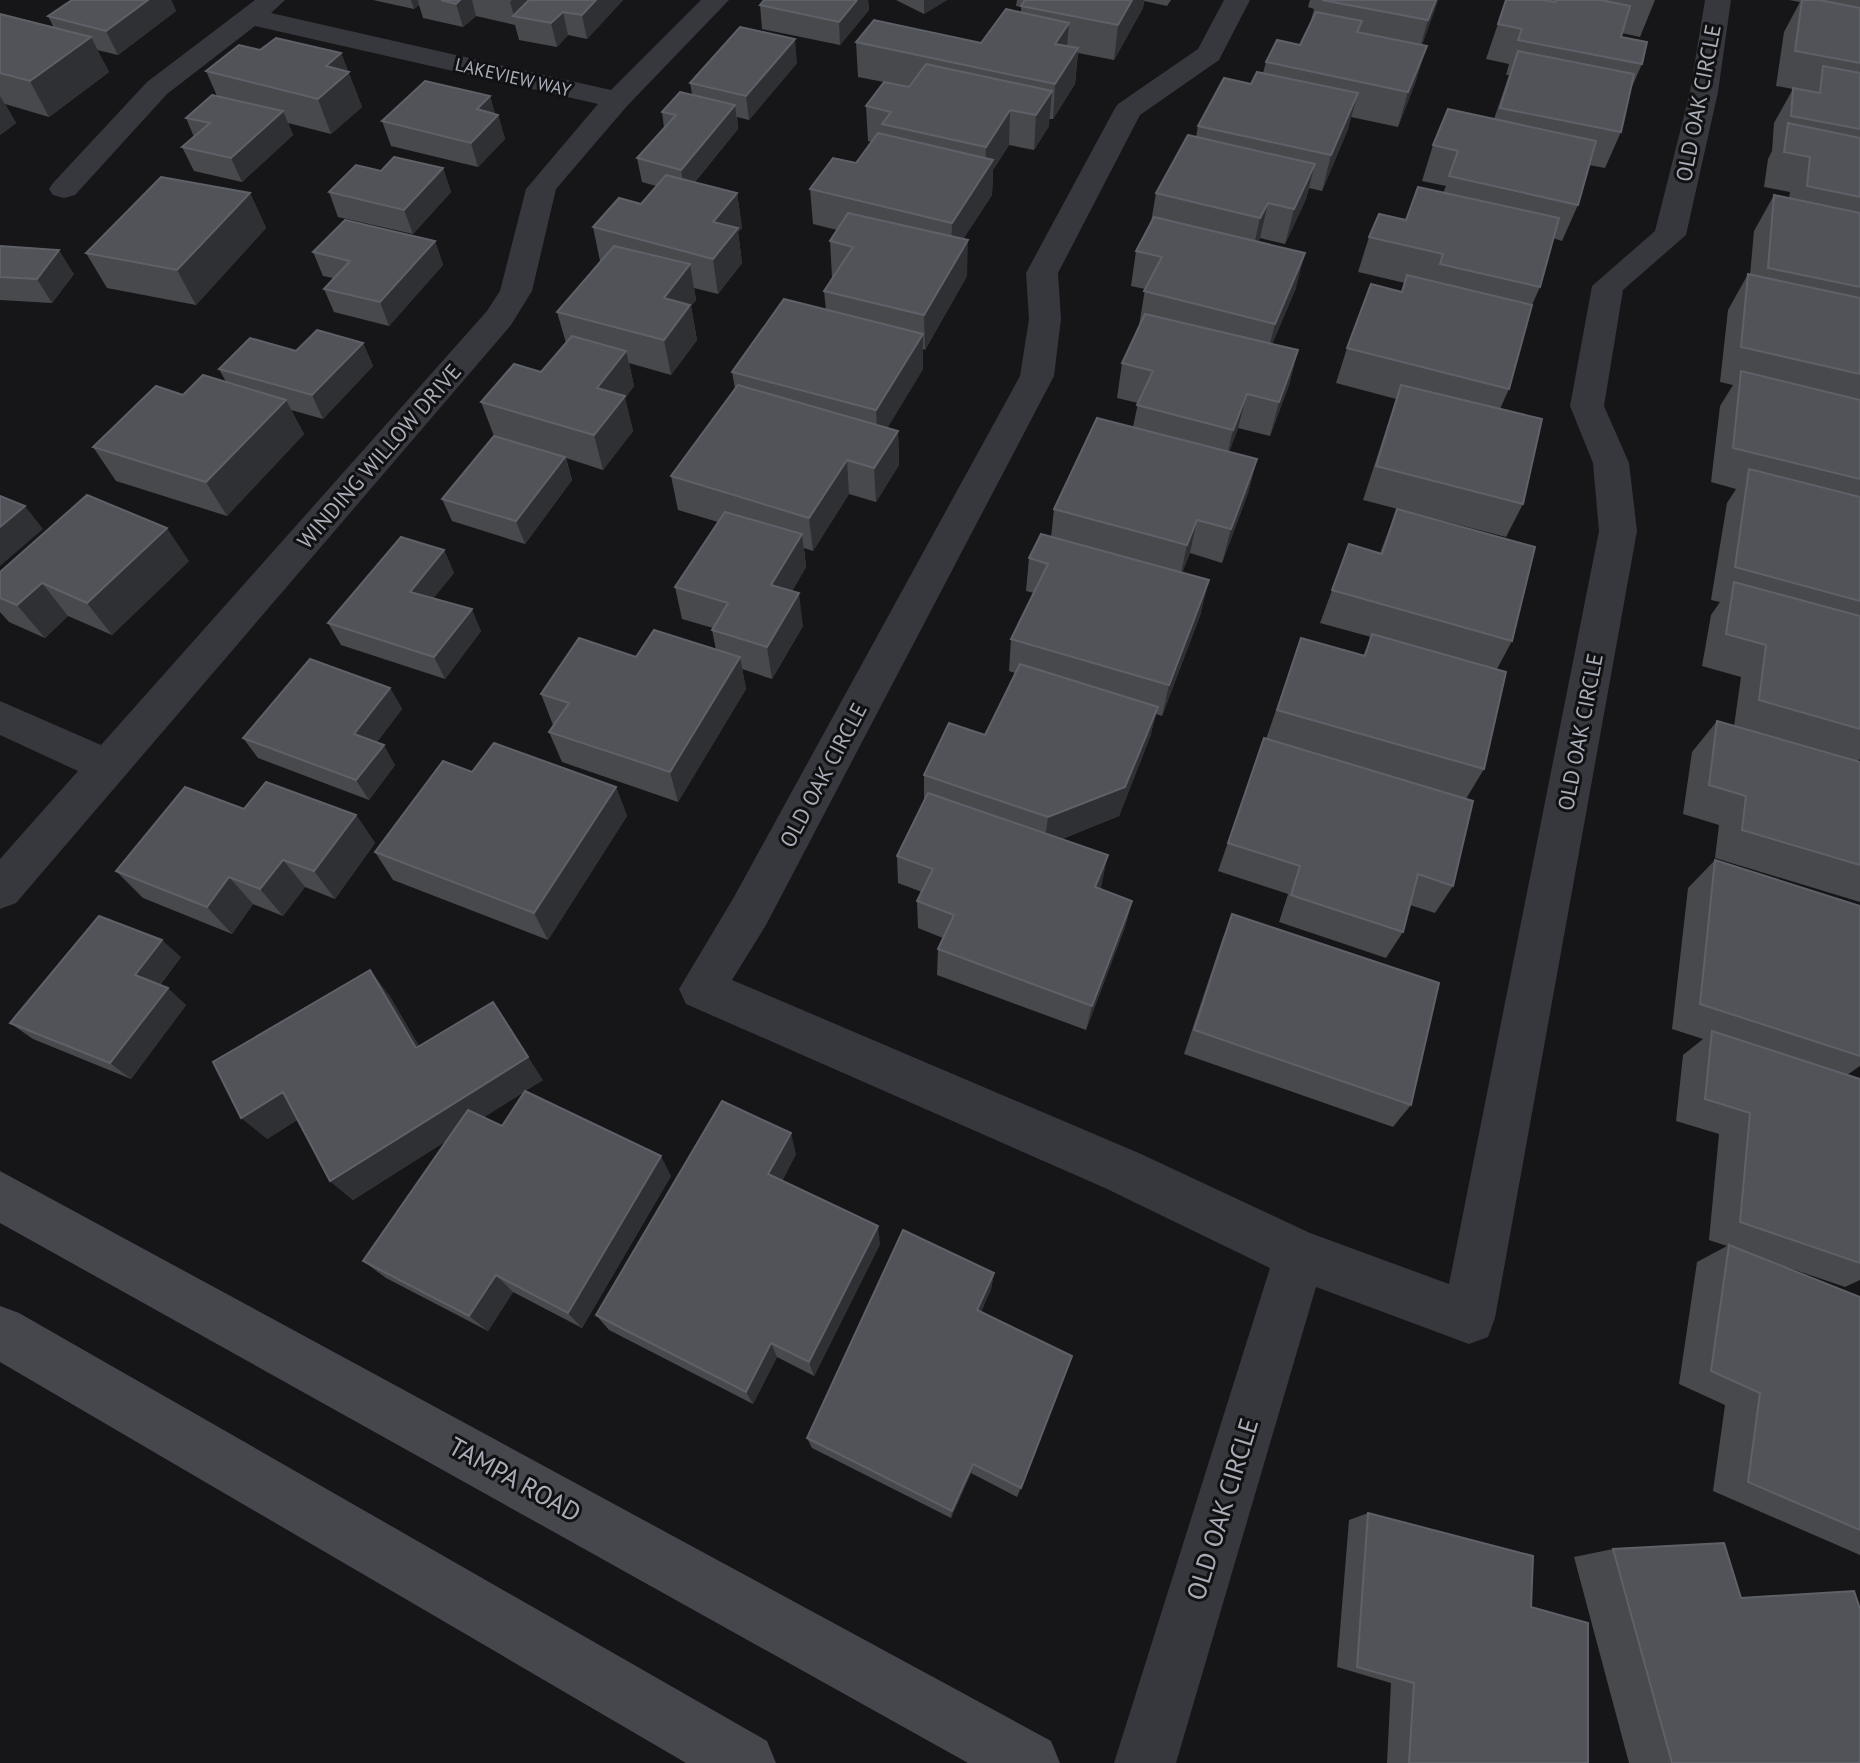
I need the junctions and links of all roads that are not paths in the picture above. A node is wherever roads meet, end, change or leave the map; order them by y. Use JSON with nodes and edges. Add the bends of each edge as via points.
{"nodes":[{"id":1,"x":716,"y":0,"type":"edge"},
{"id":2,"x":1237,"y":0,"type":"edge"},
{"id":3,"x":1718,"y":0,"type":"edge"},
{"id":4,"x":262,"y":8,"type":"edge"},
{"id":5,"x":617,"y":100,"type":"junction"},
{"id":6,"x":64,"y":189,"type":"dead end"},
{"id":7,"x":0,"y":717,"type":"edge"},
{"id":8,"x":109,"y":767,"type":"junction"},
{"id":9,"x":0,"y":890,"type":"edge"},
{"id":10,"x":0,"y":1196,"type":"edge"},
{"id":11,"x":1300,"y":1255,"type":"junction"},
{"id":12,"x":0,"y":1332,"type":"edge"},
{"id":13,"x":745,"y":1763,"type":"edge"},
{"id":14,"x":1029,"y":1763,"type":"edge"},
{"id":15,"x":1145,"y":1763,"type":"edge"}],
"edges":[{"from":1,"to":5,"type":"street","name":"WINDING WILLOW DRIVE"},
{"from":2,"to":11,"type":"street","name":"OLD OAK CIRCLE","via":[[1209,54],[1128,110],[1042,273],[1045,319],[1037,376],[750,911],[702,989],[1123,1171]]},
{"from":3,"to":11,"type":"street","name":"OLD OAK CIRCLE","via":[[1704,92],[1670,235],[1608,286],[1587,406],[1611,463],[1618,531],[1469,1318]]},
{"from":4,"to":5,"type":"street","name":"LAKEVIEW WAY","via":[[409,53]]},
{"from":4,"to":6,"type":"street","via":[[157,88]]},
{"from":5,"to":8,"type":"street","name":"WINDING WILLOW DRIVE","via":[[541,189],[516,291],[499,318]]},
{"from":7,"to":8,"type":"street"},
{"from":8,"to":9,"type":"street","name":"WINDING WILLOW DRIVE"},
{"from":10,"to":14,"type":"main road","name":"TAMPA ROAD"},
{"from":11,"to":15,"type":"street","name":"OLD OAK CIRCLE"},
{"from":12,"to":13,"type":"main road"}]}
